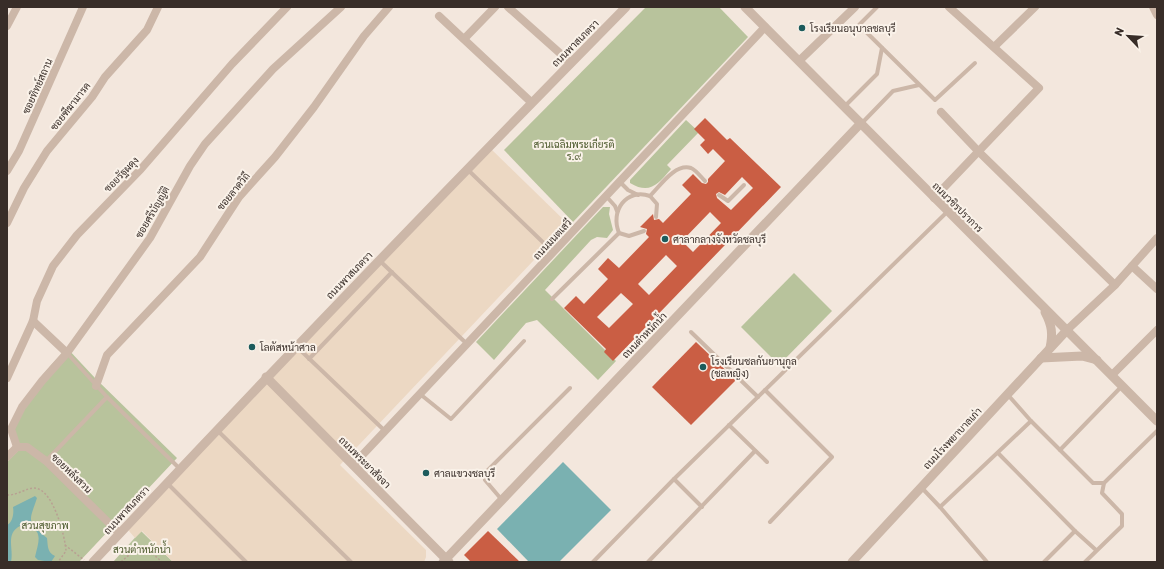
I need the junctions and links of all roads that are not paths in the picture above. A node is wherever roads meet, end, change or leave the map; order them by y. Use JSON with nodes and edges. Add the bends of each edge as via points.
{"nodes":[{"id":1,"x":17,"y":7,"type":"edge"},
{"id":2,"x":83,"y":7,"type":"edge"},
{"id":3,"x":158,"y":7,"type":"edge"},
{"id":4,"x":287,"y":7,"type":"edge"},
{"id":5,"x":341,"y":7,"type":"edge"},
{"id":6,"x":389,"y":7,"type":"edge"},
{"id":7,"x":495,"y":7,"type":"edge"},
{"id":8,"x":508,"y":7,"type":"edge"},
{"id":9,"x":626,"y":7,"type":"edge"},
{"id":10,"x":745,"y":7,"type":"edge"},
{"id":11,"x":854,"y":7,"type":"edge"},
{"id":12,"x":877,"y":7,"type":"edge"},
{"id":13,"x":949,"y":7,"type":"edge"},
{"id":14,"x":1035,"y":7,"type":"edge"},
{"id":15,"x":1153,"y":7,"type":"edge"},
{"id":16,"x":1157,"y":15,"type":"edge"},
{"id":17,"x":439,"y":16,"type":"dead end"},
{"id":18,"x":7,"y":26,"type":"edge"},
{"id":19,"x":765,"y":27,"type":"junction"},
{"id":20,"x":464,"y":39,"type":"junction"},
{"id":21,"x":994,"y":47,"type":"junction"},
{"id":22,"x":882,"y":48,"type":"junction"},
{"id":23,"x":799,"y":62,"type":"junction"},
{"id":24,"x":571,"y":63,"type":"junction"},
{"id":25,"x":975,"y":63,"type":"dead end"},
{"id":26,"x":919,"y":85,"type":"junction"},
{"id":27,"x":531,"y":102,"type":"junction"},
{"id":28,"x":844,"y":107,"type":"junction"},
{"id":29,"x":941,"y":112,"type":"dead end"},
{"id":30,"x":861,"y":123,"type":"junction"},
{"id":31,"x":979,"y":152,"type":"junction"},
{"id":32,"x":467,"y":169,"type":"junction"},
{"id":33,"x":7,"y":171,"type":"edge"},
{"id":34,"x":705,"y":181,"type":"dead end"},
{"id":35,"x":619,"y":182,"type":"junction"},
{"id":36,"x":744,"y":185,"type":"dead end"},
{"id":37,"x":638,"y":194,"type":"junction"},
{"id":38,"x":719,"y":195,"type":"dead end"},
{"id":39,"x":606,"y":196,"type":"junction"},
{"id":40,"x":650,"y":196,"type":"junction"},
{"id":41,"x":934,"y":198,"type":"junction"},
{"id":42,"x":617,"y":212,"type":"junction"},
{"id":43,"x":947,"y":212,"type":"junction"},
{"id":44,"x":656,"y":217,"type":"dead end"},
{"id":45,"x":7,"y":223,"type":"edge"},
{"id":46,"x":644,"y":231,"type":"dead end"},
{"id":47,"x":619,"y":233,"type":"junction"},
{"id":48,"x":1157,"y":238,"type":"edge"},
{"id":49,"x":553,"y":252,"type":"junction"},
{"id":50,"x":379,"y":260,"type":"junction"},
{"id":51,"x":1132,"y":266,"type":"junction"},
{"id":52,"x":392,"y":272,"type":"junction"},
{"id":53,"x":1115,"y":286,"type":"junction"},
{"id":54,"x":1157,"y":289,"type":"edge"},
{"id":55,"x":552,"y":299,"type":"dead end"},
{"id":56,"x":1039,"y":302,"type":"junction"},
{"id":57,"x":33,"y":321,"type":"junction"},
{"id":58,"x":1068,"y":329,"type":"junction"},
{"id":59,"x":1157,"y":330,"type":"edge"},
{"id":60,"x":691,"y":332,"type":"dead end"},
{"id":61,"x":524,"y":341,"type":"dead end"},
{"id":62,"x":467,"y":344,"type":"junction"},
{"id":63,"x":296,"y":346,"type":"junction"},
{"id":64,"x":1050,"y":348,"type":"junction"},
{"id":65,"x":67,"y":354,"type":"junction"},
{"id":66,"x":1041,"y":358,"type":"junction"},
{"id":67,"x":309,"y":359,"type":"junction"},
{"id":68,"x":1098,"y":361,"type":"junction"},
{"id":69,"x":1112,"y":375,"type":"junction"},
{"id":70,"x":266,"y":376,"type":"junction"},
{"id":71,"x":7,"y":378,"type":"edge"},
{"id":72,"x":96,"y":386,"type":"junction"},
{"id":73,"x":1122,"y":386,"type":"junction"},
{"id":74,"x":570,"y":388,"type":"dead end"},
{"id":75,"x":765,"y":390,"type":"junction"},
{"id":76,"x":420,"y":394,"type":"junction"},
{"id":77,"x":1007,"y":394,"type":"junction"},
{"id":78,"x":107,"y":397,"type":"junction"},
{"id":79,"x":758,"y":397,"type":"junction"},
{"id":80,"x":1156,"y":417,"type":"edge"},
{"id":81,"x":1031,"y":422,"type":"junction"},
{"id":82,"x":729,"y":425,"type":"junction"},
{"id":83,"x":217,"y":430,"type":"junction"},
{"id":84,"x":385,"y":431,"type":"junction"},
{"id":85,"x":1157,"y":431,"type":"edge"},
{"id":86,"x":17,"y":447,"type":"junction"},
{"id":87,"x":1060,"y":450,"type":"junction"},
{"id":88,"x":755,"y":451,"type":"junction"},
{"id":89,"x":998,"y":453,"type":"junction"},
{"id":90,"x":7,"y":457,"type":"edge"},
{"id":91,"x":46,"y":461,"type":"junction"},
{"id":92,"x":767,"y":462,"type":"dead end"},
{"id":93,"x":353,"y":465,"type":"junction"},
{"id":94,"x":180,"y":469,"type":"junction"},
{"id":95,"x":674,"y":479,"type":"junction"},
{"id":96,"x":167,"y":483,"type":"junction"},
{"id":97,"x":1104,"y":483,"type":"junction"},
{"id":98,"x":921,"y":487,"type":"junction"},
{"id":99,"x":502,"y":500,"type":"junction"},
{"id":100,"x":702,"y":507,"type":"junction"},
{"id":101,"x":940,"y":507,"type":"junction"},
{"id":102,"x":770,"y":522,"type":"dead end"},
{"id":103,"x":1075,"y":531,"type":"junction"},
{"id":104,"x":119,"y":534,"type":"junction"},
{"id":105,"x":1096,"y":550,"type":"junction"},
{"id":106,"x":857,"y":560,"type":"edge"},
{"id":107,"x":446,"y":561,"type":"edge"},
{"id":108,"x":93,"y":562,"type":"edge"},
{"id":109,"x":246,"y":562,"type":"edge"},
{"id":110,"x":351,"y":562,"type":"edge"},
{"id":111,"x":592,"y":562,"type":"edge"},
{"id":112,"x":648,"y":562,"type":"edge"},
{"id":113,"x":987,"y":562,"type":"edge"},
{"id":114,"x":1044,"y":562,"type":"edge"},
{"id":115,"x":1085,"y":562,"type":"edge"}],
"edges":[{"from":1,"to":18,"type":"street"},
{"from":2,"to":33,"type":"street","name":"ซอยทิทย์สถาน","via":[[19,150]]},
{"from":3,"to":45,"type":"street","name":"ซอยฑีฆามารค","via":[[147,30],[105,77],[47,151],[24,188]]},
{"from":4,"to":57,"type":"street","name":"ซอยรัฐผดุง","via":[[232,64],[141,169],[77,235],[53,266],[37,301]]},
{"from":5,"to":65,"type":"street","name":"ซอยศรีบัญญัติ","via":[[273,69],[205,144],[150,238]]},
{"from":6,"to":72,"type":"street","name":"ซอยลาดวิถี","via":[[364,36],[314,107],[239,197],[200,257],[107,355]]},
{"from":7,"to":20,"type":"street"},
{"from":8,"to":24,"type":"street"},
{"from":9,"to":24,"type":"street","name":"ถนนพาสเภตรา"},
{"from":10,"to":19,"type":"street","name":"ถนนวชิรปราการ"},
{"from":11,"to":23,"type":"street"},
{"from":12,"to":22,"type":"lane","via":[[859,25]]},
{"from":13,"to":21,"type":"street"},
{"from":14,"to":21,"type":"street"},
{"from":15,"to":16,"type":"street"},
{"from":17,"to":20,"type":"street"},
{"from":19,"to":23,"type":"street","name":"ถนนวชิรปราการ"},
{"from":19,"to":35,"type":"street","name":"ถนนมนตเสวี"},
{"from":20,"to":27,"type":"street"},
{"from":21,"to":31,"type":"street","via":[[1039,88]]},
{"from":22,"to":26,"type":"lane"},
{"from":22,"to":28,"type":"lane","via":[[877,74]]},
{"from":23,"to":28,"type":"street","name":"ถนนวชิรปราการ"},
{"from":24,"to":27,"type":"street","name":"ถนนพาสเภตรา"},
{"from":25,"to":26,"type":"lane","via":[[935,100]]},
{"from":26,"to":30,"type":"lane","via":[[893,91]]},
{"from":27,"to":32,"type":"street","name":"ถนนพาสเภตรา"},
{"from":28,"to":30,"type":"street","name":"ถนนวชิรปราการ"},
{"from":29,"to":31,"type":"street"},
{"from":30,"to":41,"type":"street","name":"ถนนวชิรปราการ"},
{"from":30,"to":99,"type":"street","name":"ถนนตำหนักน้ำ"},
{"from":31,"to":41,"type":"street"},
{"from":31,"to":53,"type":"street"},
{"from":32,"to":49,"type":"lane"},
{"from":32,"to":50,"type":"street","name":"ถนนพาสเภตรา"},
{"from":34,"to":40,"type":"lane","via":[[692,168],[684,167],[677,169]]},
{"from":35,"to":37,"type":"lane"},
{"from":35,"to":39,"type":"street","name":"ถนนมนตเสวี"},
{"from":36,"to":38,"type":"lane","via":[[728,201]]},
{"from":37,"to":40,"type":"lane"},
{"from":37,"to":42,"type":"lane","via":[[626,198]]},
{"from":39,"to":42,"type":"lane"},
{"from":39,"to":49,"type":"street","name":"ถนนมนตเสวี"},
{"from":40,"to":44,"type":"lane","via":[[657,204]]},
{"from":41,"to":43,"type":"street","name":"ถนนวชิรปราการ"},
{"from":42,"to":47,"type":"lane"},
{"from":43,"to":56,"type":"street","name":"ถนนวชิรปราการ"},
{"from":43,"to":75,"type":"lane"},
{"from":46,"to":47,"type":"lane","via":[[629,236]]},
{"from":47,"to":55,"type":"lane"},
{"from":48,"to":51,"type":"street"},
{"from":49,"to":62,"type":"street","name":"ถนนมนตเสวี"},
{"from":50,"to":52,"type":"lane"},
{"from":50,"to":63,"type":"street","name":"ถนนพาสเภตรา"},
{"from":51,"to":53,"type":"street"},
{"from":51,"to":54,"type":"street"},
{"from":52,"to":62,"type":"lane"},
{"from":52,"to":67,"type":"lane"},
{"from":53,"to":58,"type":"street"},
{"from":56,"to":58,"type":"street","name":"ถนนวชิรปราการ"},
{"from":56,"to":64,"type":"street","via":[[1051,323]]},
{"from":57,"to":65,"type":"street"},
{"from":57,"to":71,"type":"street","name":"ซอยรัฐผดุง"},
{"from":58,"to":64,"type":"street","name":"ถนนโรงพยาบาลเก่า"},
{"from":58,"to":68,"type":"street","name":"ถนนวชิรปราการ"},
{"from":59,"to":69,"type":"street"},
{"from":60,"to":79,"type":"lane"},
{"from":61,"to":76,"type":"lane","via":[[451,419]]},
{"from":62,"to":76,"type":"street","name":"ถนนมนตเสวี"},
{"from":63,"to":67,"type":"lane"},
{"from":63,"to":70,"type":"street","name":"ถนนพาสเภตรา"},
{"from":64,"to":66,"type":"street","name":"ถนนโรงพยาบาลเก่า"},
{"from":65,"to":72,"type":"lane"},
{"from":65,"to":86,"type":"street","name":"ซอยศรีบัญญัติ","via":[[22,407],[11,429]]},
{"from":66,"to":68,"type":"street","via":[[1082,356]]},
{"from":66,"to":77,"type":"street","name":"ถนนโรงพยาบาลเก่า"},
{"from":67,"to":84,"type":"lane"},
{"from":68,"to":69,"type":"street","name":"ถนนวชิรปราการ"},
{"from":69,"to":73,"type":"street","name":"ถนนวชิรปราการ"},
{"from":70,"to":83,"type":"street","name":"ถนนพาสเภตรา"},
{"from":70,"to":93,"type":"street","name":"ถนนพระยาสัจจา"},
{"from":72,"to":78,"type":"lane"},
{"from":73,"to":80,"type":"street","name":"ถนนวชิรปราการ"},
{"from":73,"to":87,"type":"lane"},
{"from":74,"to":99,"type":"lane","via":[[486,474],[485,480]]},
{"from":75,"to":79,"type":"lane"},
{"from":75,"to":102,"type":"lane","via":[[832,457]]},
{"from":76,"to":84,"type":"street","name":"ถนนมนตเสวี"},
{"from":77,"to":81,"type":"lane"},
{"from":77,"to":98,"type":"street","name":"ถนนโรงพยาบาลเก่า"},
{"from":78,"to":91,"type":"lane"},
{"from":78,"to":94,"type":"lane"},
{"from":79,"to":82,"type":"lane"},
{"from":81,"to":87,"type":"lane"},
{"from":81,"to":89,"type":"lane"},
{"from":82,"to":88,"type":"lane"},
{"from":82,"to":95,"type":"lane"},
{"from":83,"to":94,"type":"street","name":"ถนนพาสเภตรา"},
{"from":83,"to":110,"type":"lane"},
{"from":84,"to":93,"type":"street","name":"ถนนมนตเสวี"},
{"from":85,"to":97,"type":"lane"},
{"from":86,"to":90,"type":"street"},
{"from":86,"to":91,"type":"street","name":"ซอยหลังสวน","via":[[27,447]]},
{"from":87,"to":97,"type":"lane","via":[[1093,483]]},
{"from":88,"to":92,"type":"lane"},
{"from":88,"to":100,"type":"lane"},
{"from":89,"to":101,"type":"lane"},
{"from":89,"to":103,"type":"lane"},
{"from":91,"to":104,"type":"street","name":"ซอยหลังสวน"},
{"from":93,"to":107,"type":"street","name":"ถนนพระยาสัจจา"},
{"from":94,"to":96,"type":"street","name":"ถนนพาสเภตรา"},
{"from":95,"to":100,"type":"lane"},
{"from":95,"to":111,"type":"lane"},
{"from":96,"to":104,"type":"street","name":"ถนนพาสเภตรา"},
{"from":96,"to":109,"type":"lane"},
{"from":97,"to":105,"type":"lane","via":[[1102,493],[1122,514],[1122,526]]},
{"from":98,"to":101,"type":"lane"},
{"from":98,"to":106,"type":"street","name":"ถนนโรงพยาบาลเก่า"},
{"from":99,"to":107,"type":"street","name":"ถนนตำหนักน้ำ"},
{"from":100,"to":112,"type":"lane"},
{"from":101,"to":113,"type":"lane"},
{"from":103,"to":105,"type":"lane"},
{"from":103,"to":114,"type":"lane"},
{"from":104,"to":108,"type":"street","name":"ถนนพาสเภตรา"},
{"from":105,"to":115,"type":"lane"}]}
